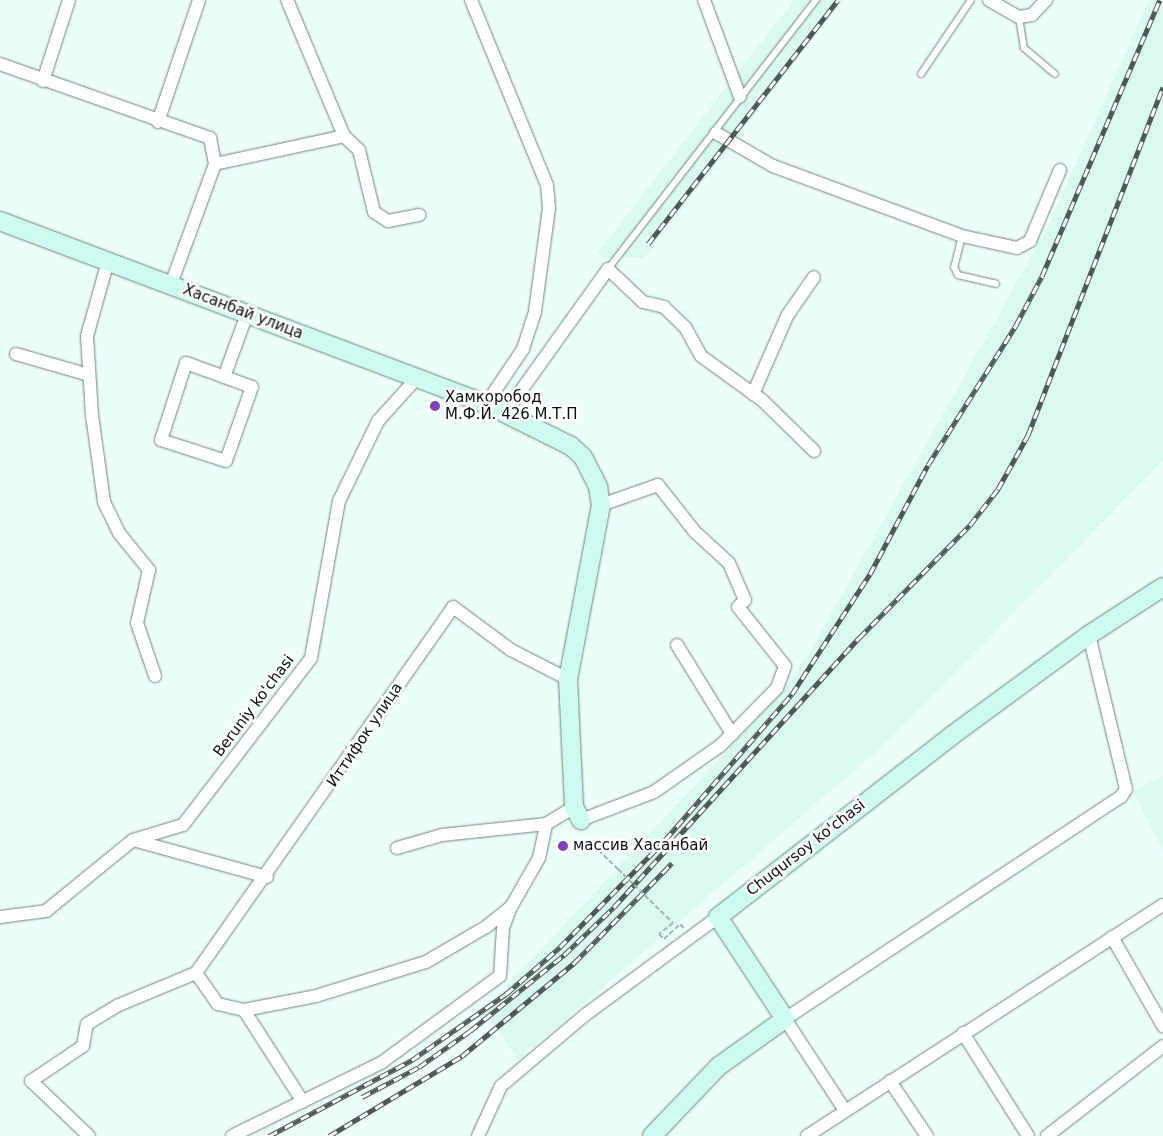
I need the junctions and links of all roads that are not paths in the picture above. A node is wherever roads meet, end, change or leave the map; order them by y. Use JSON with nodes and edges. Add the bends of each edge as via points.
{"nodes":[{"id":1,"x":69,"y":0,"type":"edge"},
{"id":2,"x":199,"y":0,"type":"edge"},
{"id":3,"x":287,"y":0,"type":"edge"},
{"id":4,"x":471,"y":0,"type":"edge"},
{"id":5,"x":704,"y":0,"type":"edge"},
{"id":6,"x":816,"y":0,"type":"edge"},
{"id":7,"x":971,"y":0,"type":"edge"},
{"id":8,"x":989,"y":0,"type":"edge"},
{"id":9,"x":1046,"y":0,"type":"edge"},
{"id":10,"x":1019,"y":16,"type":"junction"},
{"id":11,"x":0,"y":64,"type":"edge"},
{"id":12,"x":921,"y":74,"type":"dead end"},
{"id":13,"x":1056,"y":74,"type":"dead end"},
{"id":14,"x":43,"y":81,"type":"junction"},
{"id":15,"x":740,"y":97,"type":"junction"},
{"id":16,"x":158,"y":122,"type":"junction"},
{"id":17,"x":716,"y":133,"type":"junction"},
{"id":18,"x":344,"y":136,"type":"junction"},
{"id":19,"x":214,"y":164,"type":"junction"},
{"id":20,"x":1060,"y":170,"type":"dead end"},
{"id":21,"x":419,"y":215,"type":"dead end"},
{"id":22,"x":0,"y":222,"type":"edge"},
{"id":23,"x":962,"y":236,"type":"junction"},
{"id":24,"x":108,"y":261,"type":"junction"},
{"id":25,"x":608,"y":269,"type":"junction"},
{"id":26,"x":814,"y":277,"type":"dead end"},
{"id":27,"x":171,"y":284,"type":"junction"},
{"id":28,"x":996,"y":284,"type":"dead end"},
{"id":29,"x":247,"y":314,"type":"junction"},
{"id":30,"x":16,"y":354,"type":"dead end"},
{"id":31,"x":90,"y":375,"type":"junction"},
{"id":32,"x":224,"y":377,"type":"junction"},
{"id":33,"x":416,"y":379,"type":"junction"},
{"id":34,"x":753,"y":394,"type":"junction"},
{"id":35,"x":486,"y":404,"type":"junction"},
{"id":36,"x":505,"y":413,"type":"junction"},
{"id":37,"x":814,"y":451,"type":"dead end"},
{"id":38,"x":601,"y":505,"type":"junction"},
{"id":39,"x":1163,"y":587,"type":"edge"},
{"id":40,"x":1089,"y":635,"type":"junction"},
{"id":41,"x":677,"y":645,"type":"dead end"},
{"id":42,"x":155,"y":676,"type":"dead end"},
{"id":43,"x":568,"y":678,"type":"junction"},
{"id":44,"x":732,"y":734,"type":"junction"},
{"id":45,"x":578,"y":813,"type":"junction"},
{"id":46,"x":546,"y":824,"type":"junction"},
{"id":47,"x":133,"y":840,"type":"junction"},
{"id":48,"x":397,"y":848,"type":"dead end"},
{"id":49,"x":267,"y":877,"type":"junction"},
{"id":50,"x":1163,"y":905,"type":"edge"},
{"id":51,"x":511,"y":907,"type":"junction"},
{"id":52,"x":0,"y":917,"type":"edge"},
{"id":53,"x":718,"y":917,"type":"junction"},
{"id":54,"x":1112,"y":937,"type":"junction"},
{"id":55,"x":196,"y":973,"type":"junction"},
{"id":56,"x":244,"y":1010,"type":"junction"},
{"id":57,"x":785,"y":1019,"type":"junction"},
{"id":58,"x":1163,"y":1026,"type":"edge"},
{"id":59,"x":963,"y":1033,"type":"junction"},
{"id":60,"x":1163,"y":1046,"type":"edge"},
{"id":61,"x":890,"y":1081,"type":"junction"},
{"id":62,"x":303,"y":1102,"type":"junction"},
{"id":63,"x":844,"y":1109,"type":"junction"},
{"id":64,"x":89,"y":1136,"type":"edge"},
{"id":65,"x":232,"y":1136,"type":"edge"},
{"id":66,"x":478,"y":1136,"type":"edge"},
{"id":67,"x":652,"y":1136,"type":"edge"},
{"id":68,"x":807,"y":1136,"type":"edge"},
{"id":69,"x":926,"y":1136,"type":"edge"},
{"id":70,"x":1028,"y":1136,"type":"edge"},
{"id":71,"x":1047,"y":1136,"type":"edge"}],
"edges":[{"from":1,"to":14,"type":"street"},
{"from":2,"to":16,"type":"street"},
{"from":3,"to":18,"type":"street"},
{"from":4,"to":35,"type":"street","via":[[547,185],[549,208],[535,312],[523,349]]},
{"from":5,"to":15,"type":"street"},
{"from":6,"to":15,"type":"lane"},
{"from":7,"to":12,"type":"lane"},
{"from":8,"to":10,"type":"street"},
{"from":9,"to":10,"type":"street","via":[[1032,15]]},
{"from":10,"to":13,"type":"lane","via":[[1024,48]]},
{"from":11,"to":14,"type":"street"},
{"from":14,"to":16,"type":"street"},
{"from":15,"to":17,"type":"lane"},
{"from":16,"to":19,"type":"street","via":[[210,138]]},
{"from":17,"to":23,"type":"street","via":[[773,166]]},
{"from":17,"to":25,"type":"lane"},
{"from":18,"to":19,"type":"street"},
{"from":18,"to":21,"type":"street","via":[[359,150],[374,212],[388,221]]},
{"from":19,"to":27,"type":"street"},
{"from":20,"to":23,"type":"street","via":[[1030,241],[1017,248]]},
{"from":22,"to":24,"type":"street","name":"Хасанбай улица"},
{"from":23,"to":28,"type":"lane","via":[[954,267],[958,275]]},
{"from":24,"to":27,"type":"street","name":"Хасанбай улица"},
{"from":24,"to":31,"type":"street","via":[[87,336]]},
{"from":25,"to":34,"type":"street","via":[[643,302],[664,307],[685,327],[701,356]]},
{"from":25,"to":36,"type":"street"},
{"from":26,"to":34,"type":"street","via":[[787,316]]},
{"from":27,"to":29,"type":"street","name":"Хасанбай улица"},
{"from":29,"to":32,"type":"street"},
{"from":29,"to":33,"type":"street","name":"Хасанбай улица"},
{"from":30,"to":31,"type":"street"},
{"from":31,"to":42,"type":"street","via":[[104,502],[119,533],[149,570],[137,623]]},
{"from":32,"to":32,"type":"street","via":[[252,387],[226,461],[161,440],[186,363]]},
{"from":33,"to":35,"type":"street","name":"Хасанбай улица"},
{"from":33,"to":47,"type":"street","name":"Beruniy ko'chasi","via":[[378,421],[339,501],[310,658],[184,825]]},
{"from":34,"to":37,"type":"street"},
{"from":35,"to":36,"type":"street"},
{"from":36,"to":38,"type":"street","via":[[571,446],[583,457]]},
{"from":38,"to":43,"type":"street"},
{"from":38,"to":44,"type":"street","via":[[658,485],[696,532],[729,563],[745,600],[738,607],[785,666],[777,688]]},
{"from":39,"to":40,"type":"street","name":"Chuqursoy ko'chasi"},
{"from":40,"to":53,"type":"street","name":"Chuqursoy ko'chasi"},
{"from":40,"to":57,"type":"street","via":[[1127,782],[1121,797]]},
{"from":41,"to":44,"type":"street"},
{"from":43,"to":45,"type":"street"},
{"from":43,"to":49,"type":"street","name":"Иттифок улица","via":[[511,650],[453,607]]},
{"from":44,"to":45,"type":"street","via":[[654,792]]},
{"from":45,"to":46,"type":"street"},
{"from":46,"to":48,"type":"street","via":[[442,835]]},
{"from":46,"to":51,"type":"street","via":[[538,858]]},
{"from":47,"to":49,"type":"street"},
{"from":47,"to":52,"type":"street","name":"Beruniy ko'chasi","via":[[46,910]]},
{"from":49,"to":55,"type":"street","name":"Иттифок улица"},
{"from":50,"to":54,"type":"street"},
{"from":51,"to":56,"type":"street","via":[[426,962],[316,996]]},
{"from":51,"to":62,"type":"street","via":[[503,928],[500,976],[381,1063]]},
{"from":53,"to":57,"type":"street"},
{"from":53,"to":66,"type":"street","name":"Chuqursoy ko'chasi","via":[[585,1015],[501,1086]]},
{"from":54,"to":58,"type":"street"},
{"from":54,"to":59,"type":"street"},
{"from":55,"to":56,"type":"street","via":[[218,1004]]},
{"from":55,"to":64,"type":"street","via":[[119,1005],[87,1024],[82,1046],[32,1081]]},
{"from":56,"to":62,"type":"street"},
{"from":57,"to":63,"type":"street"},
{"from":57,"to":67,"type":"street","via":[[719,1066]]},
{"from":59,"to":61,"type":"street"},
{"from":59,"to":70,"type":"street"},
{"from":60,"to":71,"type":"street"},
{"from":61,"to":63,"type":"street"},
{"from":61,"to":69,"type":"street"},
{"from":62,"to":65,"type":"street"},
{"from":63,"to":68,"type":"street"}]}
